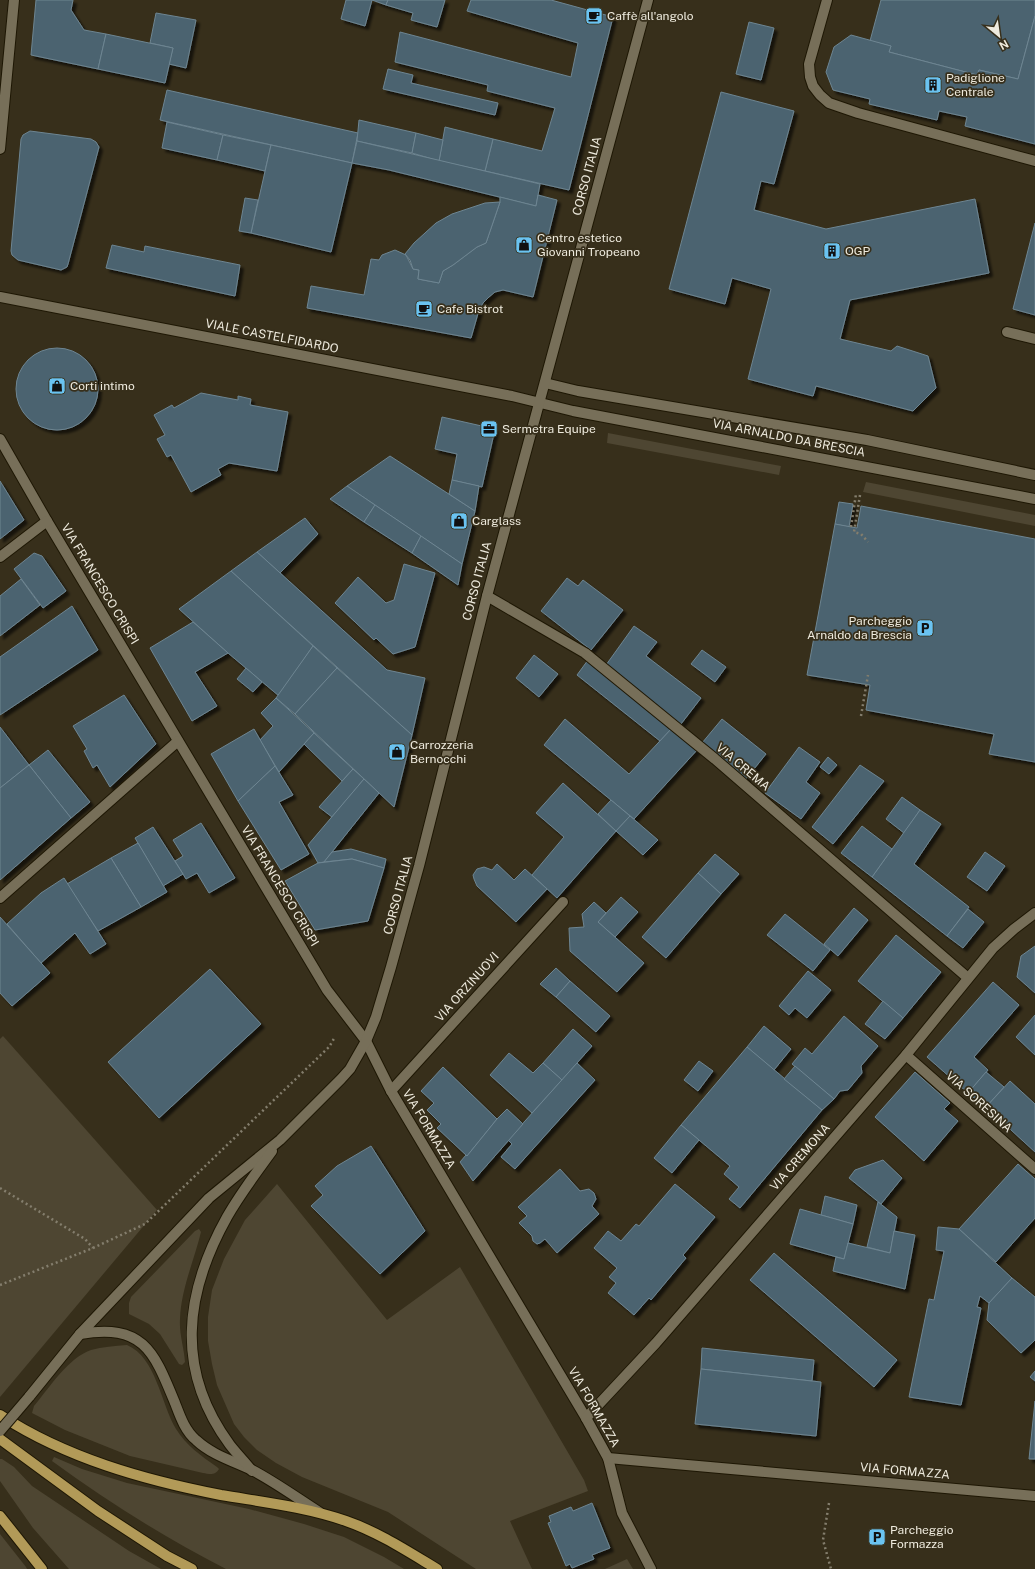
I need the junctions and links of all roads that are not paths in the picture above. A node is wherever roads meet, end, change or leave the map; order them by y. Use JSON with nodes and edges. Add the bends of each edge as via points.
{"nodes":[{"id":1,"x":14,"y":0,"type":"edge"},
{"id":2,"x":826,"y":0,"type":"edge"},
{"id":3,"x":645,"y":1,"type":"edge"},
{"id":4,"x":0,"y":149,"type":"edge"},
{"id":5,"x":1035,"y":161,"type":"edge"},
{"id":6,"x":0,"y":296,"type":"edge"},
{"id":7,"x":1007,"y":332,"type":"dead end"},
{"id":8,"x":1035,"y":339,"type":"edge"},
{"id":9,"x":545,"y":383,"type":"junction"},
{"id":10,"x":539,"y":402,"type":"junction"},
{"id":11,"x":0,"y":440,"type":"edge"},
{"id":12,"x":1035,"y":475,"type":"edge"},
{"id":13,"x":1035,"y":499,"type":"edge"},
{"id":14,"x":47,"y":521,"type":"junction"},
{"id":15,"x":0,"y":557,"type":"edge"},
{"id":16,"x":487,"y":596,"type":"junction"},
{"id":17,"x":178,"y":741,"type":"junction"},
{"id":18,"x":0,"y":898,"type":"edge"},
{"id":19,"x":563,"y":902,"type":"dead end"},
{"id":20,"x":1035,"y":913,"type":"edge"},
{"id":21,"x":968,"y":978,"type":"junction"},
{"id":22,"x":366,"y":1041,"type":"junction"},
{"id":23,"x":906,"y":1055,"type":"junction"},
{"id":24,"x":391,"y":1091,"type":"junction"},
{"id":25,"x":280,"y":1140,"type":"junction"},
{"id":26,"x":1035,"y":1169,"type":"edge"},
{"id":27,"x":80,"y":1334,"type":"junction"},
{"id":28,"x":0,"y":1415,"type":"edge"},
{"id":29,"x":586,"y":1418,"type":"junction"},
{"id":30,"x":0,"y":1431,"type":"edge"},
{"id":31,"x":0,"y":1439,"type":"edge"},
{"id":32,"x":608,"y":1458,"type":"junction"},
{"id":33,"x":252,"y":1470,"type":"junction"},
{"id":34,"x":1035,"y":1496,"type":"edge"},
{"id":35,"x":321,"y":1513,"type":"junction"},
{"id":36,"x":0,"y":1516,"type":"edge"},
{"id":37,"x":412,"y":1554,"type":"junction"},
{"id":38,"x":42,"y":1569,"type":"edge"},
{"id":39,"x":192,"y":1569,"type":"edge"},
{"id":40,"x":430,"y":1569,"type":"edge"},
{"id":41,"x":437,"y":1569,"type":"edge"},
{"id":42,"x":651,"y":1569,"type":"edge"}],
"edges":[{"from":1,"to":4,"type":"street"},
{"from":2,"to":5,"type":"street","via":[[810,64],[810,77],[813,86],[829,103]]},
{"from":3,"to":9,"type":"street","name":"CORSO ITALIA"},
{"from":6,"to":10,"type":"street","name":"VIALE CASTELFIDARDO"},
{"from":7,"to":8,"type":"street"},
{"from":9,"to":10,"type":"street","name":"CORSO ITALIA"},
{"from":9,"to":12,"type":"street","via":[[578,391],[867,440]]},
{"from":10,"to":13,"type":"street","name":"VIA ARNALDO DA BRESCIA","via":[[573,411]]},
{"from":10,"to":16,"type":"street","name":"CORSO ITALIA"},
{"from":11,"to":14,"type":"street","name":"VIA FRANCESCO CRISPI"},
{"from":14,"to":15,"type":"street"},
{"from":14,"to":17,"type":"street","name":"VIA FRANCESCO CRISPI"},
{"from":16,"to":21,"type":"street","name":"VIA CREMA","via":[[585,653],[715,759]]},
{"from":16,"to":22,"type":"street","name":"CORSO ITALIA","via":[[419,866],[383,994]]},
{"from":17,"to":18,"type":"street"},
{"from":17,"to":22,"type":"street","name":"VIA FRANCESCO CRISPI","via":[[330,996]]},
{"from":19,"to":24,"type":"street","name":"VIA ORZINUOVI"},
{"from":20,"to":21,"type":"street","name":"VIA CREMONA","via":[[993,948]]},
{"from":21,"to":23,"type":"street","name":"VIA CREMONA"},
{"from":22,"to":24,"type":"street","name":"VIA FORMAZZA"},
{"from":22,"to":25,"type":"street","name":"CORSO ITALIA","via":[[350,1069]]},
{"from":23,"to":26,"type":"street","name":"VIA SORESINA"},
{"from":23,"to":29,"type":"street","name":"VIA CREMONA","via":[[656,1343]]},
{"from":24,"to":29,"type":"street","name":"VIA FORMAZZA"},
{"from":25,"to":27,"type":"street","via":[[209,1198]]},
{"from":25,"to":33,"type":"street","via":[[227,1216],[212,1247],[197,1291],[191,1334],[192,1354],[210,1411],[230,1445]]},
{"from":27,"to":30,"type":"street","bridge":true},
{"from":27,"to":33,"type":"street","via":[[100,1330],[140,1341],[154,1356],[180,1417],[194,1439],[223,1458]]},
{"from":28,"to":35,"type":"main road","via":[[48,1443],[119,1470],[215,1494]]},
{"from":29,"to":32,"type":"street","name":"VIA FORMAZZA"},
{"from":31,"to":39,"type":"main road","via":[[105,1515],[167,1556]]},
{"from":32,"to":34,"type":"street","name":"VIA FORMAZZA"},
{"from":32,"to":42,"type":"street","via":[[622,1513]]},
{"from":33,"to":35,"type":"street"},
{"from":35,"to":37,"type":"main road","via":[[369,1530]]},
{"from":36,"to":38,"type":"main road"},
{"from":37,"to":40,"type":"main road"},
{"from":37,"to":41,"type":"main road"}]}
